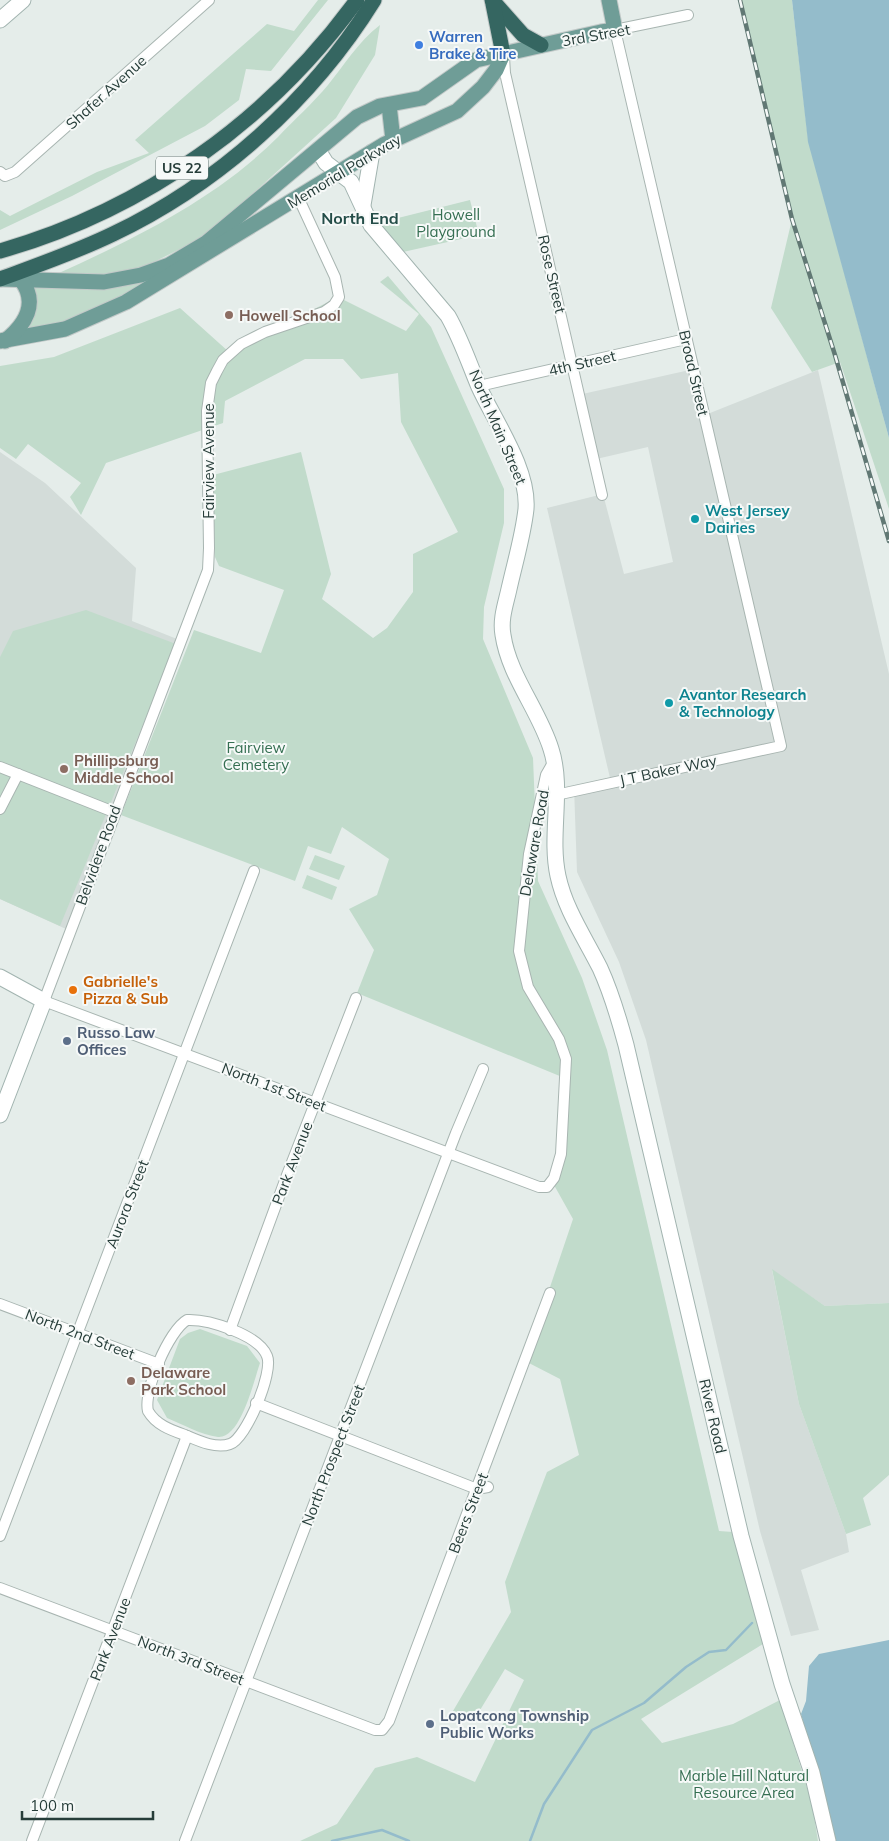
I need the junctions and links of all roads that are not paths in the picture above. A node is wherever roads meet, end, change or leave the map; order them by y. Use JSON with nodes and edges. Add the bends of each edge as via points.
{"nodes":[{"id":1,"x":23,"y":0,"type":"edge"},
{"id":2,"x":209,"y":0,"type":"edge"},
{"id":3,"x":357,"y":0,"type":"edge"},
{"id":4,"x":374,"y":0,"type":"edge"},
{"id":5,"x":492,"y":0,"type":"edge"},
{"id":6,"x":609,"y":0,"type":"edge"},
{"id":7,"x":197,"y":4,"type":"edge"},
{"id":8,"x":688,"y":15,"type":"dead end"},
{"id":9,"x":0,"y":20,"type":"edge"},
{"id":10,"x":615,"y":30,"type":"junction"},
{"id":11,"x":540,"y":45,"type":"junction"},
{"id":12,"x":503,"y":54,"type":"junction"},
{"id":13,"x":389,"y":104,"type":"junction"},
{"id":14,"x":393,"y":140,"type":"junction"},
{"id":15,"x":318,"y":150,"type":"junction"},
{"id":16,"x":372,"y":152,"type":"junction"},
{"id":17,"x":0,"y":172,"type":"edge"},
{"id":18,"x":338,"y":173,"type":"junction"},
{"id":19,"x":273,"y":186,"type":"junction"},
{"id":20,"x":298,"y":197,"type":"junction"},
{"id":21,"x":285,"y":205,"type":"junction"},
{"id":22,"x":362,"y":205,"type":"junction"},
{"id":23,"x":0,"y":251,"type":"edge"},
{"id":24,"x":19,"y":276,"type":"junction"},
{"id":25,"x":0,"y":279,"type":"edge"},
{"id":26,"x":686,"y":339,"type":"junction"},
{"id":27,"x":2,"y":341,"type":"edge"},
{"id":28,"x":572,"y":365,"type":"junction"},
{"id":29,"x":479,"y":386,"type":"junction"},
{"id":30,"x":602,"y":495,"type":"dead end"},
{"id":31,"x":208,"y":568,"type":"joint"},
{"id":32,"x":781,"y":746,"type":"joint"},
{"id":33,"x":554,"y":761,"type":"junction"},
{"id":34,"x":0,"y":767,"type":"edge"},
{"id":35,"x":18,"y":774,"type":"junction"},
{"id":36,"x":556,"y":795,"type":"junction"},
{"id":37,"x":0,"y":809,"type":"edge"},
{"id":38,"x":114,"y":812,"type":"junction"},
{"id":39,"x":254,"y":871,"type":"dead end"},
{"id":40,"x":0,"y":977,"type":"edge"},
{"id":41,"x":356,"y":998,"type":"dead end"},
{"id":42,"x":44,"y":1001,"type":"junction"},
{"id":43,"x":186,"y":1053,"type":"junction"},
{"id":44,"x":483,"y":1070,"type":"dead end"},
{"id":45,"x":315,"y":1102,"type":"junction"},
{"id":46,"x":0,"y":1115,"type":"edge"},
{"id":47,"x":448,"y":1153,"type":"junction"},
{"id":48,"x":551,"y":1184,"type":"joint"},
{"id":49,"x":550,"y":1294,"type":"dead end"},
{"id":50,"x":0,"y":1304,"type":"edge"},
{"id":51,"x":230,"y":1330,"type":"junction"},
{"id":52,"x":78,"y":1333,"type":"junction"},
{"id":53,"x":159,"y":1364,"type":"junction"},
{"id":54,"x":256,"y":1403,"type":"junction"},
{"id":55,"x":340,"y":1435,"type":"junction"},
{"id":56,"x":187,"y":1436,"type":"junction"},
{"id":57,"x":488,"y":1487,"type":"dead end"},
{"id":58,"x":477,"y":1489,"type":"junction"},
{"id":59,"x":0,"y":1536,"type":"edge"},
{"id":60,"x":0,"y":1588,"type":"edge"},
{"id":61,"x":113,"y":1631,"type":"junction"},
{"id":62,"x":246,"y":1681,"type":"junction"},
{"id":63,"x":382,"y":1730,"type":"joint"},
{"id":64,"x":32,"y":1841,"type":"edge"},
{"id":65,"x":185,"y":1841,"type":"edge"},
{"id":66,"x":828,"y":1841,"type":"edge"}],
"edges":[{"from":1,"to":9,"type":"street"},
{"from":2,"to":7,"type":"street","name":"Shafer Avenue"},
{"from":3,"to":23,"type":"highway","number":"US 22","via":[[290,79],[198,157],[150,188],[93,217]]},
{"from":4,"to":24,"type":"highway","number":"US 22","via":[[310,84],[275,121],[219,169],[172,202],[114,234]]},
{"from":5,"to":11,"type":"highway","via":[[519,31]]},
{"from":5,"to":12,"type":"highway"},
{"from":6,"to":10,"type":"main road","name":"Broad Street"},
{"from":7,"to":17,"type":"street","name":"Shafer Avenue","via":[[15,172],[5,176]]},
{"from":8,"to":10,"type":"street","name":"3rd Street"},
{"from":10,"to":11,"type":"main road","name":"3rd Street"},
{"from":10,"to":26,"type":"street","name":"Broad Street"},
{"from":11,"to":12,"type":"main road","name":"3rd Street"},
{"from":12,"to":13,"type":"main road","name":"Memorial Parkway","via":[[472,62],[422,98]]},
{"from":12,"to":14,"type":"main road","name":"Memorial Parkway","via":[[487,81],[463,106],[443,119]]},
{"from":12,"to":28,"type":"street","name":"Rose Street"},
{"from":13,"to":14,"type":"main road"},
{"from":13,"to":15,"type":"main road","name":"Memorial Parkway","via":[[356,117]]},
{"from":14,"to":16,"type":"main road","name":"Memorial Parkway"},
{"from":15,"to":18,"type":"street","name":"North Main Street","via":[[326,164]]},
{"from":15,"to":19,"type":"main road","name":"Memorial Parkway"},
{"from":16,"to":18,"type":"main road","name":"Memorial Parkway"},
{"from":16,"to":22,"type":"street"},
{"from":18,"to":20,"type":"main road","name":"Memorial Parkway"},
{"from":18,"to":22,"type":"street","name":"North Main Street","via":[[354,186]]},
{"from":19,"to":21,"type":"main road"},
{"from":19,"to":24,"type":"main road","name":"Memorial Parkway","via":[[199,248],[150,272],[122,280],[95,282]]},
{"from":20,"to":21,"type":"main road","name":"Memorial Parkway"},
{"from":20,"to":31,"type":"street","name":"Fairview Avenue","via":[[335,278],[339,297],[324,312],[241,344],[223,360],[211,383],[208,396]]},
{"from":21,"to":27,"type":"main road","name":"Memorial Parkway","via":[[101,315],[54,332]]},
{"from":22,"to":29,"type":"street","name":"North Main Street","via":[[371,225],[448,316],[458,332]]},
{"from":24,"to":25,"type":"highway","number":"US 22"},
{"from":24,"to":27,"type":"main road","via":[[29,292],[30,307],[21,327]]},
{"from":26,"to":28,"type":"street","name":"4th Street"},
{"from":26,"to":32,"type":"street","name":"Broad Street"},
{"from":28,"to":29,"type":"street","name":"4th Street"},
{"from":28,"to":30,"type":"street","name":"Rose Street"},
{"from":29,"to":33,"type":"street","name":"North Main Street","via":[[515,460],[526,497],[502,634],[523,690],[551,747]]},
{"from":31,"to":38,"type":"street","name":"Belvidere Road"},
{"from":32,"to":36,"type":"street","name":"J T Baker Way"},
{"from":33,"to":36,"type":"street","name":"North Main Street"},
{"from":33,"to":48,"type":"street","name":"Delaware Road","via":[[546,775],[528,861],[519,951],[528,987],[559,1039],[566,1059],[561,1154]]},
{"from":34,"to":35,"type":"street"},
{"from":35,"to":37,"type":"street"},
{"from":35,"to":38,"type":"street"},
{"from":36,"to":66,"type":"street","name":"River Road","via":[[554,846],[558,877],[570,910],[608,988],[626,1045],[741,1536],[782,1684],[812,1773]]},
{"from":38,"to":42,"type":"street","name":"Belvidere Road"},
{"from":39,"to":43,"type":"street","name":"Aurora Street"},
{"from":40,"to":42,"type":"street","name":"North 1st Street"},
{"from":41,"to":45,"type":"street","name":"Park Avenue"},
{"from":42,"to":43,"type":"street","name":"North 1st Street"},
{"from":42,"to":46,"type":"street","name":"Belvidere Road"},
{"from":43,"to":45,"type":"street","name":"North 1st Street"},
{"from":43,"to":52,"type":"street","name":"Aurora Street"},
{"from":44,"to":47,"type":"street","name":"North Prospect Street"},
{"from":45,"to":47,"type":"street","name":"North 1st Street"},
{"from":45,"to":51,"type":"street","name":"Park Avenue"},
{"from":47,"to":48,"type":"street","name":"North 1st Street","via":[[539,1187]]},
{"from":47,"to":55,"type":"street","name":"North Prospect Street"},
{"from":49,"to":58,"type":"street","name":"Beers Street"},
{"from":50,"to":52,"type":"street","name":"North 2nd Street"},
{"from":51,"to":53,"type":"street","via":[[204,1321],[187,1320],[171,1336]]},
{"from":51,"to":54,"type":"street","via":[[258,1342],[268,1357],[268,1372]]},
{"from":52,"to":53,"type":"street","name":"North 2nd Street"},
{"from":52,"to":59,"type":"street","name":"Aurora Street"},
{"from":53,"to":56,"type":"street","via":[[148,1393],[148,1411],[161,1425]]},
{"from":54,"to":55,"type":"street"},
{"from":54,"to":56,"type":"street","via":[[242,1435],[232,1444],[218,1446]]},
{"from":55,"to":58,"type":"street"},
{"from":55,"to":62,"type":"street","name":"North Prospect Street"},
{"from":56,"to":61,"type":"street","name":"Park Avenue"},
{"from":57,"to":58,"type":"street"},
{"from":58,"to":63,"type":"street","name":"Beers Street","via":[[389,1721]]},
{"from":60,"to":61,"type":"street","name":"North 3rd Street"},
{"from":61,"to":62,"type":"street","name":"North 3rd Street"},
{"from":61,"to":64,"type":"street","name":"Park Avenue"},
{"from":62,"to":63,"type":"street","name":"North 3rd Street"},
{"from":62,"to":65,"type":"street","name":"North Prospect Street"}]}
